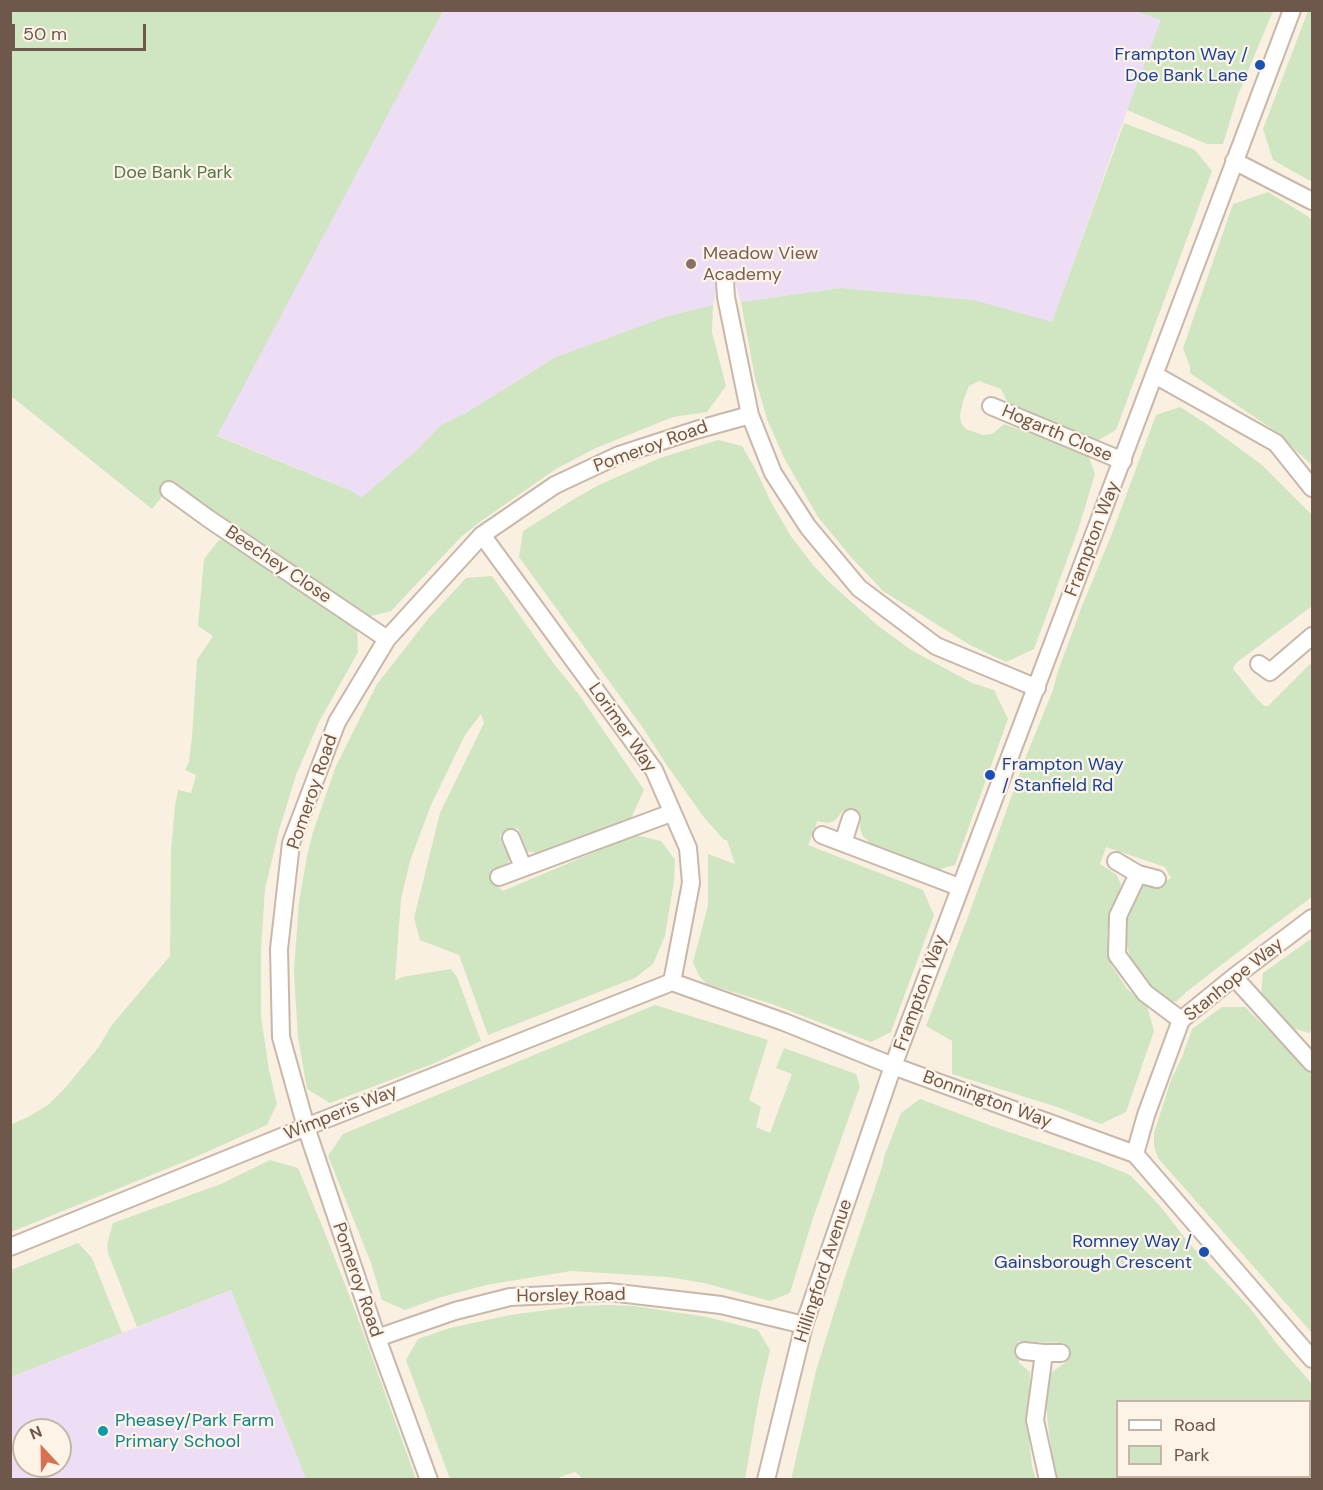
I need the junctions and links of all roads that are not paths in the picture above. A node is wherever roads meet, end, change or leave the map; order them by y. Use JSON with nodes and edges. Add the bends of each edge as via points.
{"nodes":[{"id":1,"x":1292,"y":10,"type":"edge"},
{"id":2,"x":1234,"y":162,"type":"junction"},
{"id":3,"x":1312,"y":201,"type":"edge"},
{"id":4,"x":725,"y":289,"type":"dead end"},
{"id":5,"x":1155,"y":375,"type":"junction"},
{"id":6,"x":991,"y":406,"type":"dead end"},
{"id":7,"x":750,"y":415,"type":"junction"},
{"id":8,"x":1122,"y":461,"type":"junction"},
{"id":9,"x":1312,"y":488,"type":"edge"},
{"id":10,"x":169,"y":490,"type":"dead end"},
{"id":11,"x":482,"y":535,"type":"junction"},
{"id":12,"x":1312,"y":636,"type":"edge"},
{"id":13,"x":387,"y":639,"type":"junction"},
{"id":14,"x":1268,"y":673,"type":"dead end"},
{"id":15,"x":1037,"y":688,"type":"junction"},
{"id":16,"x":671,"y":813,"type":"junction"},
{"id":17,"x":851,"y":818,"type":"dead end"},
{"id":18,"x":822,"y":835,"type":"dead end"},
{"id":19,"x":511,"y":838,"type":"dead end"},
{"id":20,"x":843,"y":843,"type":"junction"},
{"id":21,"x":1116,"y":861,"type":"dead end"},
{"id":22,"x":523,"y":867,"type":"junction"},
{"id":23,"x":1138,"y":874,"type":"junction"},
{"id":24,"x":499,"y":877,"type":"dead end"},
{"id":25,"x":1157,"y":879,"type":"dead end"},
{"id":26,"x":960,"y":887,"type":"junction"},
{"id":27,"x":1312,"y":918,"type":"edge"},
{"id":28,"x":1234,"y":976,"type":"junction"},
{"id":29,"x":672,"y":982,"type":"junction"},
{"id":30,"x":1181,"y":1020,"type":"junction"},
{"id":31,"x":1309,"y":1053,"type":"edge"},
{"id":32,"x":893,"y":1066,"type":"junction"},
{"id":33,"x":306,"y":1127,"type":"junction"},
{"id":34,"x":1135,"y":1154,"type":"junction"},
{"id":35,"x":10,"y":1247,"type":"edge"},
{"id":36,"x":804,"y":1325,"type":"junction"},
{"id":37,"x":377,"y":1338,"type":"junction"},
{"id":38,"x":1024,"y":1351,"type":"dead end"},
{"id":39,"x":1044,"y":1353,"type":"junction"},
{"id":40,"x":1061,"y":1353,"type":"dead end"},
{"id":41,"x":1312,"y":1359,"type":"edge"},
{"id":42,"x":429,"y":1479,"type":"edge"},
{"id":43,"x":766,"y":1479,"type":"edge"},
{"id":44,"x":1048,"y":1479,"type":"edge"}],
"edges":[{"from":1,"to":2,"type":"street","name":"Frampton Way"},
{"from":2,"to":3,"type":"street"},
{"from":2,"to":5,"type":"street","name":"Frampton Way"},
{"from":4,"to":7,"type":"street"},
{"from":5,"to":8,"type":"street","name":"Frampton Way"},
{"from":5,"to":9,"type":"street","via":[[1276,443]]},
{"from":6,"to":8,"type":"street","name":"Hogarth Close"},
{"from":7,"to":11,"type":"street","name":"Pomeroy Road","via":[[619,455],[555,485]]},
{"from":7,"to":15,"type":"street","via":[[773,473],[808,527],[859,588],[936,646]]},
{"from":8,"to":15,"type":"street","name":"Frampton Way"},
{"from":10,"to":13,"type":"street","name":"Beechey Close"},
{"from":11,"to":13,"type":"street","name":"Pomeroy Road"},
{"from":11,"to":16,"type":"street","name":"Lorimer Way","via":[[654,770]]},
{"from":12,"to":14,"type":"street"},
{"from":13,"to":33,"type":"street","name":"Pomeroy Road","via":[[337,722],[291,843],[279,949],[281,1037]]},
{"from":15,"to":26,"type":"street","name":"Frampton Way"},
{"from":16,"to":22,"type":"street"},
{"from":16,"to":29,"type":"street","name":"Lorimer Way","via":[[688,848],[691,883]]},
{"from":17,"to":20,"type":"street"},
{"from":18,"to":20,"type":"street"},
{"from":19,"to":22,"type":"street"},
{"from":20,"to":26,"type":"street"},
{"from":21,"to":23,"type":"street"},
{"from":22,"to":24,"type":"street"},
{"from":23,"to":25,"type":"street"},
{"from":23,"to":30,"type":"street","via":[[1118,916],[1117,955],[1145,993]]},
{"from":26,"to":32,"type":"street","name":"Frampton Way"},
{"from":27,"to":28,"type":"street","name":"Stanhope Way"},
{"from":28,"to":30,"type":"street","name":"Stanhope Way"},
{"from":28,"to":31,"type":"street"},
{"from":29,"to":32,"type":"street","name":"Bonnington Way"},
{"from":29,"to":33,"type":"street","name":"Wimperis Way"},
{"from":30,"to":34,"type":"street","name":"Stanhope Way"},
{"from":32,"to":34,"type":"street","name":"Bonnington Way"},
{"from":32,"to":36,"type":"street","name":"Hillingford Avenue"},
{"from":33,"to":35,"type":"street","name":"Wimperis Way"},
{"from":33,"to":37,"type":"street","name":"Pomeroy Road"},
{"from":34,"to":41,"type":"street"},
{"from":36,"to":37,"type":"street","name":"Horsley Road","via":[[721,1305],[609,1292],[510,1296]]},
{"from":36,"to":43,"type":"street","name":"Hillingford Avenue"},
{"from":37,"to":42,"type":"street","name":"Pomeroy Road"},
{"from":38,"to":39,"type":"street"},
{"from":39,"to":40,"type":"street"},
{"from":39,"to":44,"type":"street","via":[[1035,1420]]}]}
